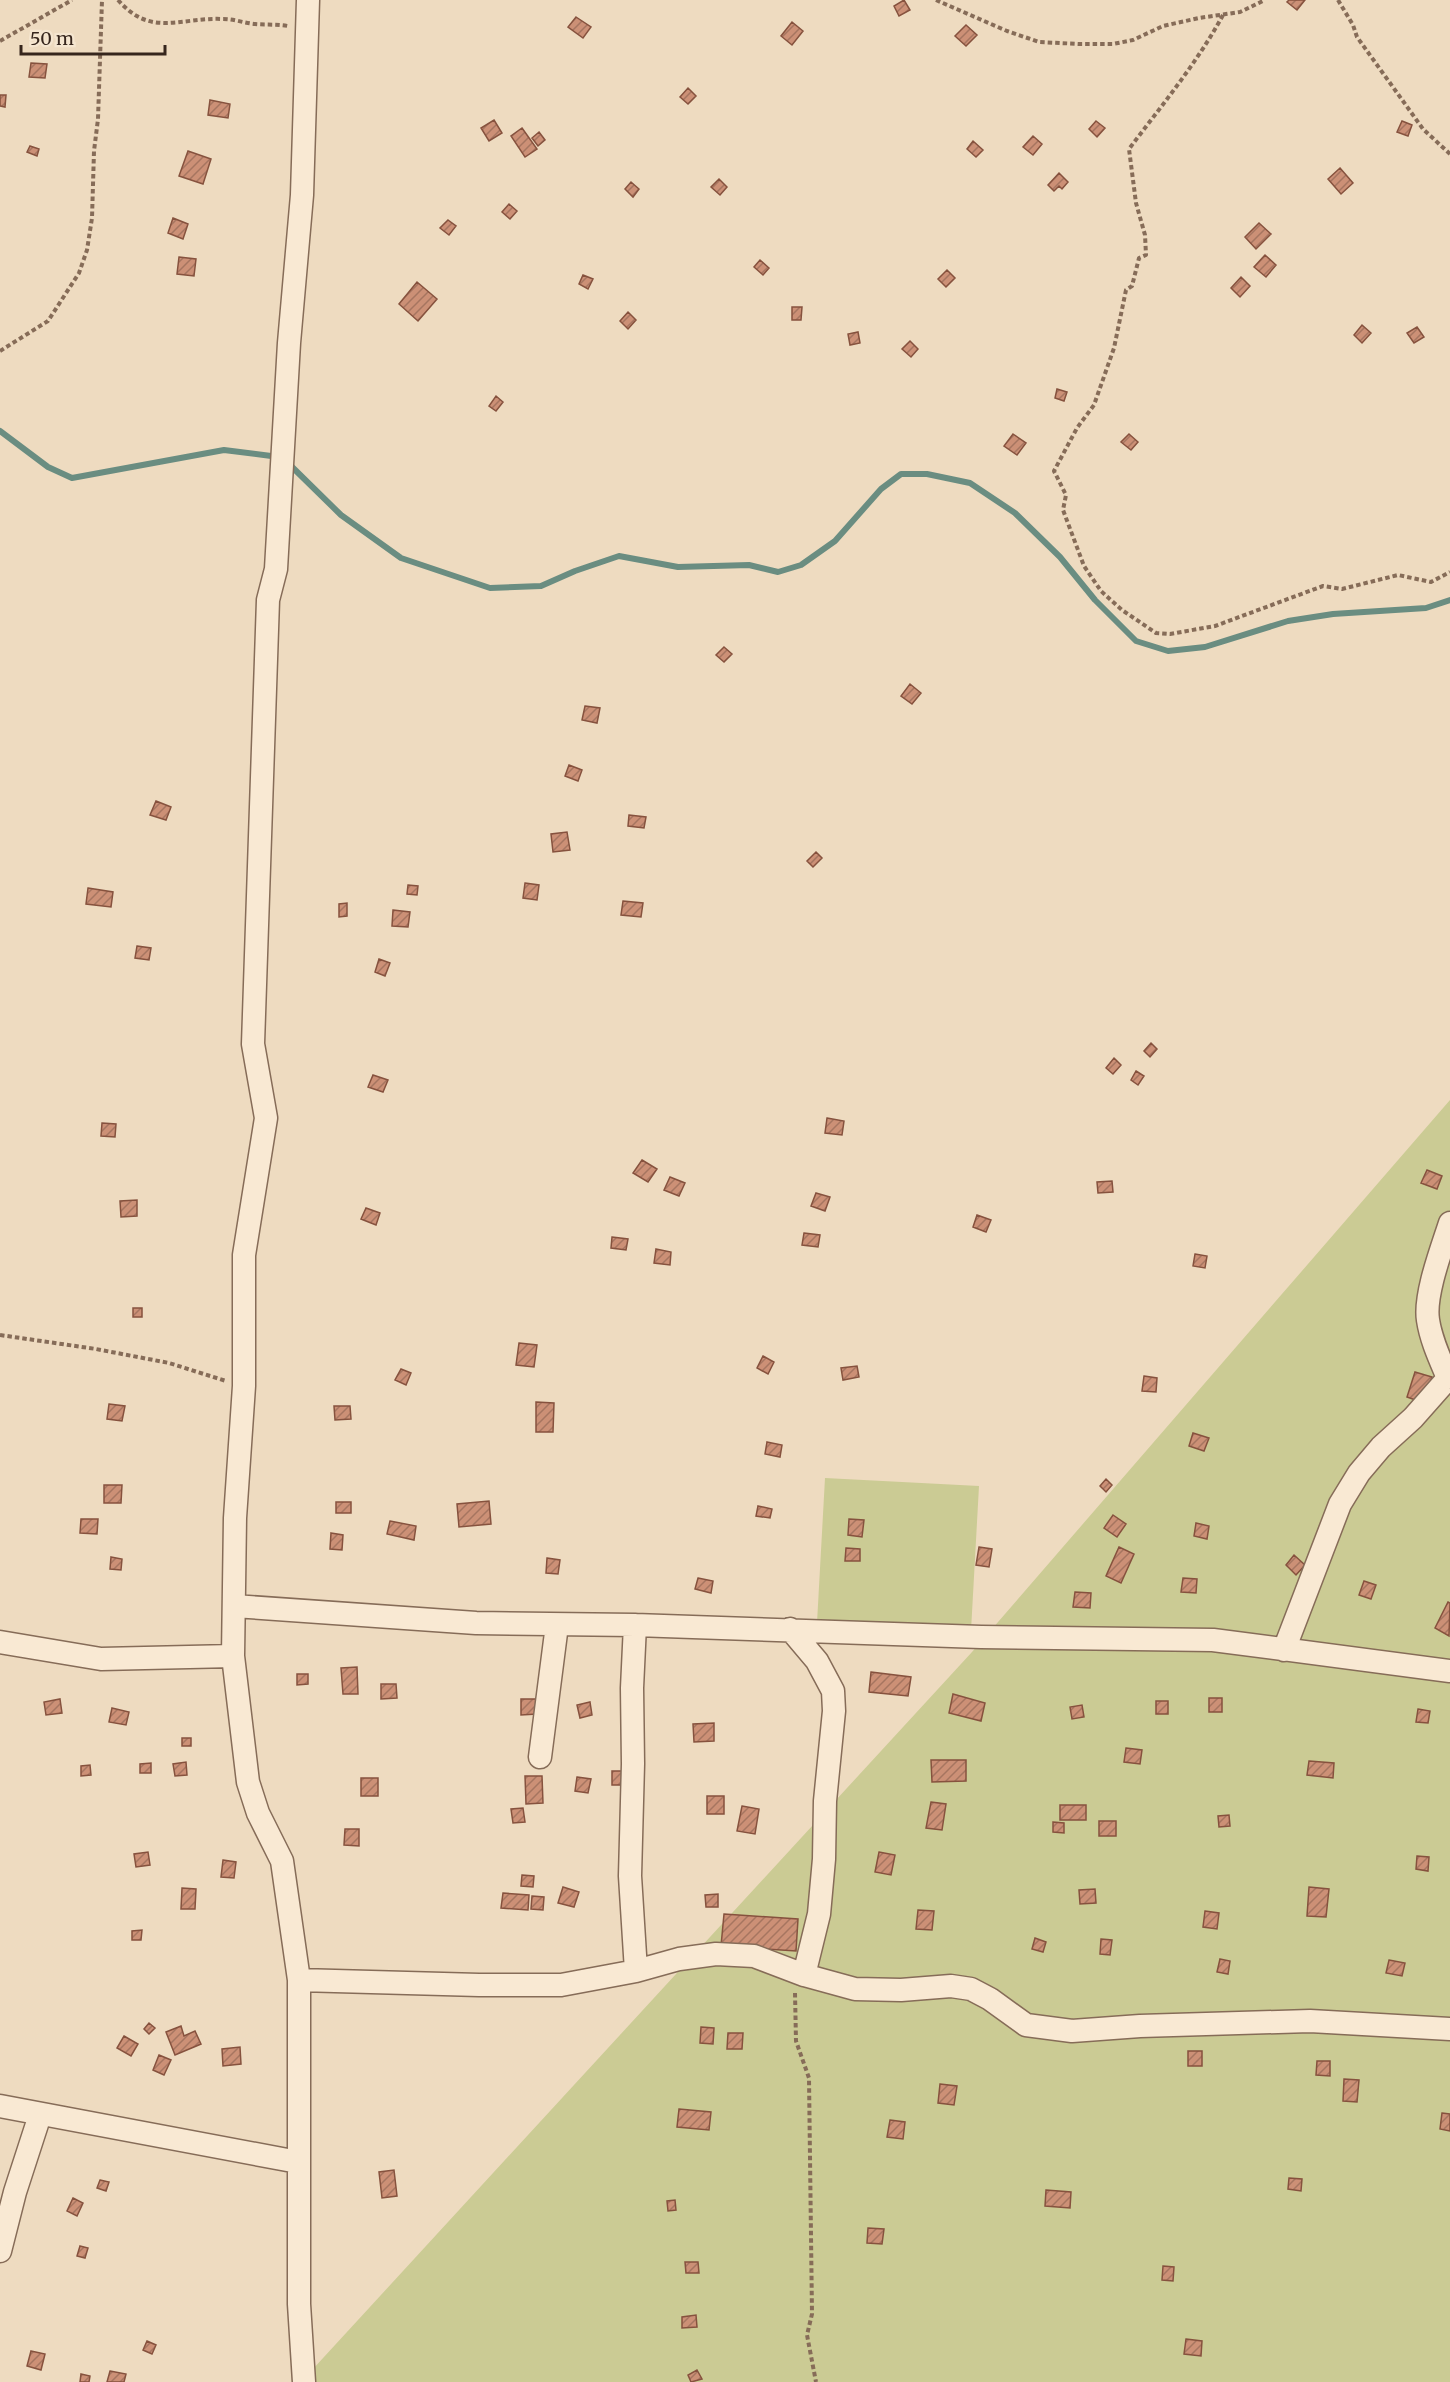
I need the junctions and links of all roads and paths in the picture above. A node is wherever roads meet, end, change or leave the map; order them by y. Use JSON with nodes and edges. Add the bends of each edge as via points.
{"nodes":[{"id":1,"x":72,"y":0,"type":"edge"},
{"id":2,"x":102,"y":0,"type":"edge"},
{"id":3,"x":118,"y":0,"type":"edge"},
{"id":4,"x":936,"y":0,"type":"edge"},
{"id":5,"x":1264,"y":0,"type":"edge"},
{"id":6,"x":1338,"y":0,"type":"edge"},
{"id":7,"x":308,"y":6,"type":"edge"},
{"id":8,"x":1222,"y":15,"type":"junction"},
{"id":9,"x":0,"y":41,"type":"edge"},
{"id":10,"x":1450,"y":154,"type":"edge"},
{"id":11,"x":0,"y":351,"type":"edge"},
{"id":12,"x":1450,"y":572,"type":"edge"},
{"id":13,"x":1450,"y":1223,"type":"edge"},
{"id":14,"x":0,"y":1335,"type":"edge"},
{"id":15,"x":1449,"y":1377,"type":"edge"},
{"id":16,"x":244,"y":1386,"type":"junction"},
{"id":17,"x":234,"y":1605,"type":"junction"},
{"id":18,"x":635,"y":1624,"type":"junction"},
{"id":19,"x":557,"y":1625,"type":"junction"},
{"id":20,"x":790,"y":1629,"type":"junction"},
{"id":21,"x":0,"y":1642,"type":"edge"},
{"id":22,"x":1284,"y":1650,"type":"junction"},
{"id":23,"x":232,"y":1656,"type":"junction"},
{"id":24,"x":1450,"y":1671,"type":"edge"},
{"id":25,"x":540,"y":1757,"type":"dead end"},
{"id":26,"x":636,"y":1971,"type":"junction"},
{"id":27,"x":799,"y":1973,"type":"junction"},
{"id":28,"x":299,"y":1980,"type":"junction"},
{"id":29,"x":1450,"y":2029,"type":"edge"},
{"id":30,"x":0,"y":2106,"type":"edge"},
{"id":31,"x":40,"y":2115,"type":"junction"},
{"id":32,"x":298,"y":2162,"type":"junction"},
{"id":33,"x":0,"y":2251,"type":"edge"},
{"id":34,"x":304,"y":2382,"type":"edge"},
{"id":35,"x":816,"y":2382,"type":"edge"}],
"edges":[{"from":1,"to":9,"type":"path"},
{"from":2,"to":11,"type":"path","via":[[99,108],[87,250],[79,273],[48,321]]},
{"from":3,"to":7,"type":"path","via":[[141,20],[156,24],[225,18],[294,27]]},
{"from":4,"to":8,"type":"path","via":[[1039,42],[1123,42],[1163,26]]},
{"from":5,"to":8,"type":"path","via":[[1240,12]]},
{"from":6,"to":10,"type":"path","via":[[1357,37],[1423,129]]},
{"from":7,"to":16,"type":"street","via":[[302,195],[276,568],[268,600],[253,1044],[266,1118],[244,1255]]},
{"from":8,"to":12,"type":"path","via":[[1187,73],[1129,149],[1146,255],[1139,258],[1132,286],[1126,290],[1114,348],[1094,405],[1054,471],[1066,495],[1063,510],[1072,538],[1101,591],[1156,633],[1215,626],[1323,585],[1342,589],[1398,575],[1431,582]]},
{"from":13,"to":15,"type":"street","via":[[1432,1281],[1427,1317]]},
{"from":14,"to":16,"type":"path","via":[[169,1364]]},
{"from":15,"to":22,"type":"street","via":[[1381,1447],[1340,1504]]},
{"from":16,"to":17,"type":"street"},
{"from":17,"to":19,"type":"street","via":[[476,1623]]},
{"from":17,"to":23,"type":"street"},
{"from":18,"to":19,"type":"street"},
{"from":18,"to":20,"type":"street"},
{"from":18,"to":26,"type":"street","via":[[630,1876]]},
{"from":19,"to":25,"type":"street"},
{"from":20,"to":22,"type":"street","via":[[981,1637],[1213,1640]]},
{"from":20,"to":27,"type":"street","via":[[817,1661],[832,1691],[834,1711],[819,1914]]},
{"from":21,"to":23,"type":"street","via":[[102,1659]]},
{"from":22,"to":24,"type":"street"},
{"from":23,"to":28,"type":"street","via":[[248,1782],[258,1813],[282,1861]]},
{"from":26,"to":27,"type":"street","via":[[716,1954],[754,1956]]},
{"from":26,"to":28,"type":"street","via":[[561,1985]]},
{"from":27,"to":29,"type":"street","via":[[855,1989],[971,1989],[1026,2025],[1072,2031],[1310,2021]]},
{"from":27,"to":35,"type":"path","via":[[796,2041],[808,2078],[810,2100],[812,2314],[807,2335]]},
{"from":28,"to":32,"type":"street"},
{"from":30,"to":31,"type":"street"},
{"from":31,"to":32,"type":"street"},
{"from":31,"to":33,"type":"street"},
{"from":32,"to":34,"type":"street"}]}
